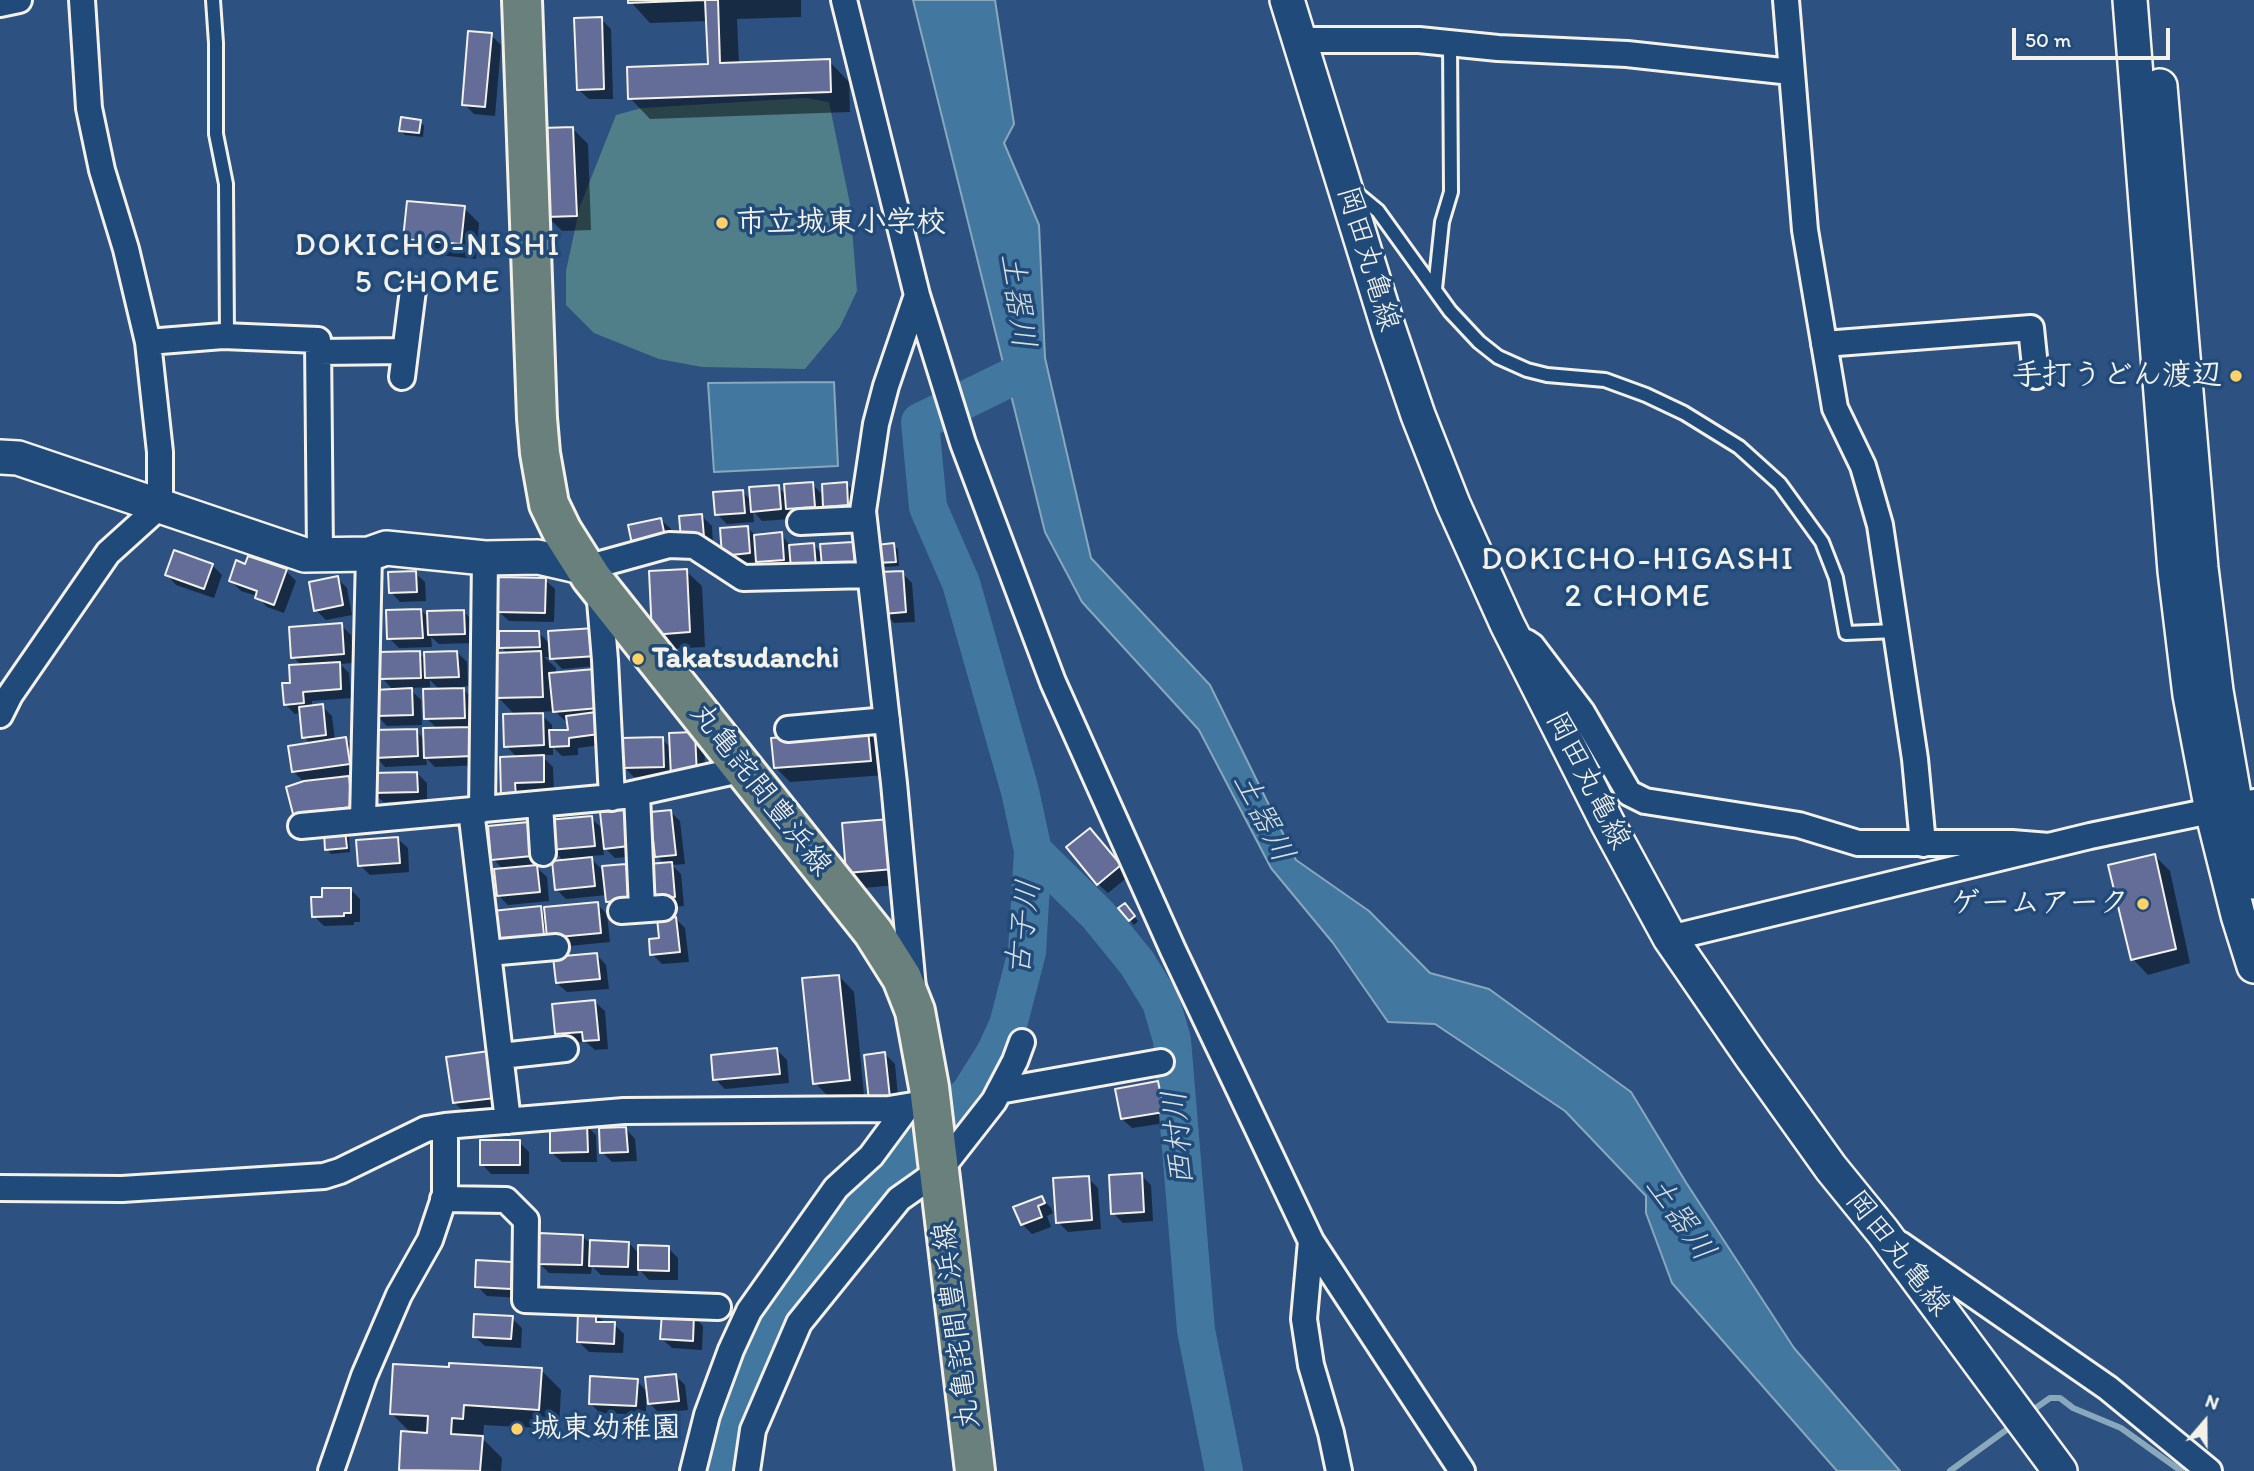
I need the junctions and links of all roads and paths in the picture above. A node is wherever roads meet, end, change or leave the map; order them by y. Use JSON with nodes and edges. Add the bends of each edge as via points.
{"nodes":[{"id":1,"x":19,"y":0,"type":"edge"},
{"id":2,"x":82,"y":0,"type":"edge"},
{"id":3,"x":213,"y":0,"type":"edge"},
{"id":4,"x":522,"y":0,"type":"edge"},
{"id":5,"x":844,"y":0,"type":"edge"},
{"id":6,"x":1287,"y":0,"type":"edge"},
{"id":7,"x":1786,"y":0,"type":"edge"},
{"id":8,"x":2130,"y":0,"type":"edge"},
{"id":9,"x":2154,"y":0,"type":"edge"},
{"id":10,"x":0,"y":4,"type":"edge"},
{"id":11,"x":1298,"y":40,"type":"junction"},
{"id":12,"x":1450,"y":43,"type":"junction"},
{"id":13,"x":1791,"y":72,"type":"junction"},
{"id":14,"x":1343,"y":182,"type":"junction"},
{"id":15,"x":1435,"y":289,"type":"junction"},
{"id":16,"x":413,"y":290,"type":"dead end"},
{"id":17,"x":917,"y":295,"type":"junction"},
{"id":18,"x":227,"y":337,"type":"junction"},
{"id":19,"x":148,"y":342,"type":"junction"},
{"id":20,"x":1824,"y":344,"type":"junction"},
{"id":21,"x":405,"y":351,"type":"junction"},
{"id":22,"x":318,"y":352,"type":"junction"},
{"id":23,"x":2036,"y":376,"type":"dead end"},
{"id":24,"x":402,"y":377,"type":"dead end"},
{"id":25,"x":0,"y":457,"type":"edge"},
{"id":26,"x":160,"y":506,"type":"junction"},
{"id":27,"x":864,"y":519,"type":"junction"},
{"id":28,"x":800,"y":522,"type":"dead end"},
{"id":29,"x":369,"y":554,"type":"junction"},
{"id":30,"x":320,"y":555,"type":"junction"},
{"id":31,"x":485,"y":558,"type":"junction"},
{"id":32,"x":870,"y":575,"type":"junction"},
{"id":33,"x":592,"y":578,"type":"junction"},
{"id":34,"x":1896,"y":631,"type":"junction"},
{"id":35,"x":1511,"y":632,"type":"junction"},
{"id":36,"x":0,"y":715,"type":"edge"},
{"id":37,"x":887,"y":720,"type":"junction"},
{"id":38,"x":788,"y":729,"type":"dead end"},
{"id":39,"x":744,"y":769,"type":"junction"},
{"id":40,"x":637,"y":793,"type":"junction"},
{"id":41,"x":612,"y":797,"type":"junction"},
{"id":42,"x":540,"y":804,"type":"junction"},
{"id":43,"x":2234,"y":806,"type":"edge"},
{"id":44,"x":476,"y":810,"type":"junction"},
{"id":45,"x":363,"y":820,"type":"junction"},
{"id":46,"x":301,"y":826,"type":"dead end"},
{"id":47,"x":1923,"y":844,"type":"junction"},
{"id":48,"x":2049,"y":846,"type":"junction"},
{"id":49,"x":543,"y":853,"type":"dead end"},
{"id":50,"x":2254,"y":882,"type":"edge"},
{"id":51,"x":642,"y":909,"type":"dead end"},
{"id":52,"x":1670,"y":937,"type":"junction"},
{"id":53,"x":556,"y":947,"type":"dead end"},
{"id":54,"x":488,"y":953,"type":"junction"},
{"id":55,"x":2254,"y":965,"type":"edge"},
{"id":56,"x":915,"y":1011,"type":"junction"},
{"id":57,"x":1022,"y":1042,"type":"dead end"},
{"id":58,"x":565,"y":1049,"type":"dead end"},
{"id":59,"x":501,"y":1056,"type":"junction"},
{"id":60,"x":1161,"y":1062,"type":"dead end"},
{"id":61,"x":999,"y":1091,"type":"junction"},
{"id":62,"x":919,"y":1104,"type":"junction"},
{"id":63,"x":509,"y":1121,"type":"junction"},
{"id":64,"x":444,"y":1126,"type":"junction"},
{"id":65,"x":939,"y":1165,"type":"junction"},
{"id":66,"x":0,"y":1188,"type":"edge"},
{"id":67,"x":443,"y":1199,"type":"junction"},
{"id":68,"x":1883,"y":1232,"type":"junction"},
{"id":69,"x":1311,"y":1241,"type":"junction"},
{"id":70,"x":718,"y":1307,"type":"dead end"},
{"id":71,"x":331,"y":1471,"type":"edge"},
{"id":72,"x":693,"y":1471,"type":"edge"},
{"id":73,"x":747,"y":1471,"type":"edge"},
{"id":74,"x":975,"y":1471,"type":"edge"},
{"id":75,"x":1339,"y":1471,"type":"edge"},
{"id":76,"x":1462,"y":1471,"type":"edge"},
{"id":77,"x":2060,"y":1471,"type":"edge"},
{"id":78,"x":2209,"y":1471,"type":"edge"}],
"edges":[{"from":1,"to":10,"type":"street"},
{"from":2,"to":19,"type":"street","via":[[89,108]]},
{"from":3,"to":18,"type":"lane","via":[[216,134],[226,184]]},
{"from":4,"to":33,"type":"main road","name":"丸亀詫間豊浜線","via":[[540,453],[549,503]]},
{"from":5,"to":17,"type":"street"},
{"from":6,"to":11,"type":"street","name":"岡田丸亀線"},
{"from":7,"to":13,"type":"street"},
{"from":8,"to":43,"type":"street","via":[[2175,571],[2190,695]]},
{"from":9,"to":43,"type":"street","via":[[2201,568]]},
{"from":11,"to":12,"type":"street"},
{"from":11,"to":14,"type":"street","name":"岡田丸亀線"},
{"from":12,"to":13,"type":"street","via":[[1627,54]]},
{"from":12,"to":15,"type":"lane","via":[[1451,191],[1442,222]]},
{"from":13,"to":20,"type":"street","via":[[1805,230]]},
{"from":14,"to":15,"type":"lane","via":[[1378,211]]},
{"from":14,"to":35,"type":"street","name":"岡田丸亀線","via":[[1418,415]]},
{"from":15,"to":34,"type":"lane","via":[[1450,311],[1498,357],[1527,370],[1605,380],[1646,395],[1739,447],[1780,484],[1822,542],[1836,578],[1846,633]]},
{"from":16,"to":21,"type":"street"},
{"from":17,"to":27,"type":"street","via":[[876,424]]},
{"from":17,"to":69,"type":"street","via":[[963,443],[1053,682]]},
{"from":18,"to":19,"type":"street"},
{"from":18,"to":22,"type":"street","via":[[318,340]]},
{"from":19,"to":26,"type":"street","via":[[160,452]]},
{"from":20,"to":23,"type":"street","via":[[2031,328]]},
{"from":20,"to":34,"type":"street","via":[[1835,408],[1863,466],[1880,525]]},
{"from":21,"to":22,"type":"street"},
{"from":21,"to":24,"type":"street"},
{"from":22,"to":30,"type":"street"},
{"from":25,"to":26,"type":"street","via":[[18,458]]},
{"from":26,"to":30,"type":"street","via":[[305,555]]},
{"from":26,"to":36,"type":"street","via":[[108,553]]},
{"from":27,"to":28,"type":"street"},
{"from":27,"to":32,"type":"street"},
{"from":29,"to":30,"type":"street"},
{"from":29,"to":31,"type":"street","via":[[386,548]]},
{"from":29,"to":45,"type":"street"},
{"from":31,"to":33,"type":"street","via":[[538,557]]},
{"from":31,"to":44,"type":"street"},
{"from":32,"to":33,"type":"street","via":[[743,578],[694,546],[669,545]]},
{"from":32,"to":37,"type":"street"},
{"from":33,"to":39,"type":"main road","name":"丸亀詫間豊浜線"},
{"from":33,"to":41,"type":"street","via":[[605,660]]},
{"from":34,"to":47,"type":"street"},
{"from":35,"to":47,"type":"street","via":[[1532,646],[1582,712],[1629,793],[1645,801],[1800,825],[1857,842]]},
{"from":35,"to":52,"type":"street","name":"岡田丸亀線"},
{"from":37,"to":38,"type":"street"},
{"from":37,"to":56,"type":"street"},
{"from":39,"to":40,"type":"street"},
{"from":39,"to":56,"type":"main road","name":"丸亀詫間豊浜線","via":[[873,932],[902,978]]},
{"from":40,"to":41,"type":"street"},
{"from":40,"to":51,"type":"street"},
{"from":41,"to":42,"type":"street"},
{"from":42,"to":44,"type":"street"},
{"from":42,"to":49,"type":"street"},
{"from":43,"to":48,"type":"street"},
{"from":43,"to":50,"type":"street"},
{"from":43,"to":55,"type":"street","via":[[2238,915]]},
{"from":44,"to":45,"type":"street"},
{"from":44,"to":54,"type":"street"},
{"from":45,"to":46,"type":"street"},
{"from":47,"to":48,"type":"street"},
{"from":48,"to":52,"type":"street"},
{"from":52,"to":68,"type":"street","name":"岡田丸亀線","via":[[1831,1168]]},
{"from":53,"to":54,"type":"street"},
{"from":54,"to":59,"type":"street"},
{"from":56,"to":62,"type":"main road","name":"丸亀詫間豊浜線"},
{"from":57,"to":61,"type":"street"},
{"from":58,"to":59,"type":"street"},
{"from":59,"to":63,"type":"street"},
{"from":60,"to":61,"type":"street"},
{"from":61,"to":65,"type":"street"},
{"from":62,"to":63,"type":"street","via":[[889,1109],[624,1111]]},
{"from":62,"to":65,"type":"main road","name":"丸亀詫間豊浜線"},
{"from":62,"to":72,"type":"street","via":[[836,1188],[749,1311],[707,1415]]},
{"from":63,"to":64,"type":"street"},
{"from":64,"to":66,"type":"street","via":[[426,1129],[324,1176],[122,1189]]},
{"from":64,"to":67,"type":"street"},
{"from":65,"to":73,"type":"street","via":[[899,1199],[799,1323],[753,1430]]},
{"from":65,"to":74,"type":"main road","name":"丸亀詫間豊浜線"},
{"from":67,"to":70,"type":"street","via":[[506,1200],[526,1220],[525,1300]]},
{"from":67,"to":71,"type":"street","via":[[430,1240],[399,1295],[364,1376]]},
{"from":68,"to":77,"type":"street","name":"岡田丸亀線"},
{"from":68,"to":78,"type":"street","via":[[2108,1388]]},
{"from":69,"to":75,"type":"street","via":[[1304,1319],[1311,1365]]},
{"from":69,"to":76,"type":"street"}]}
